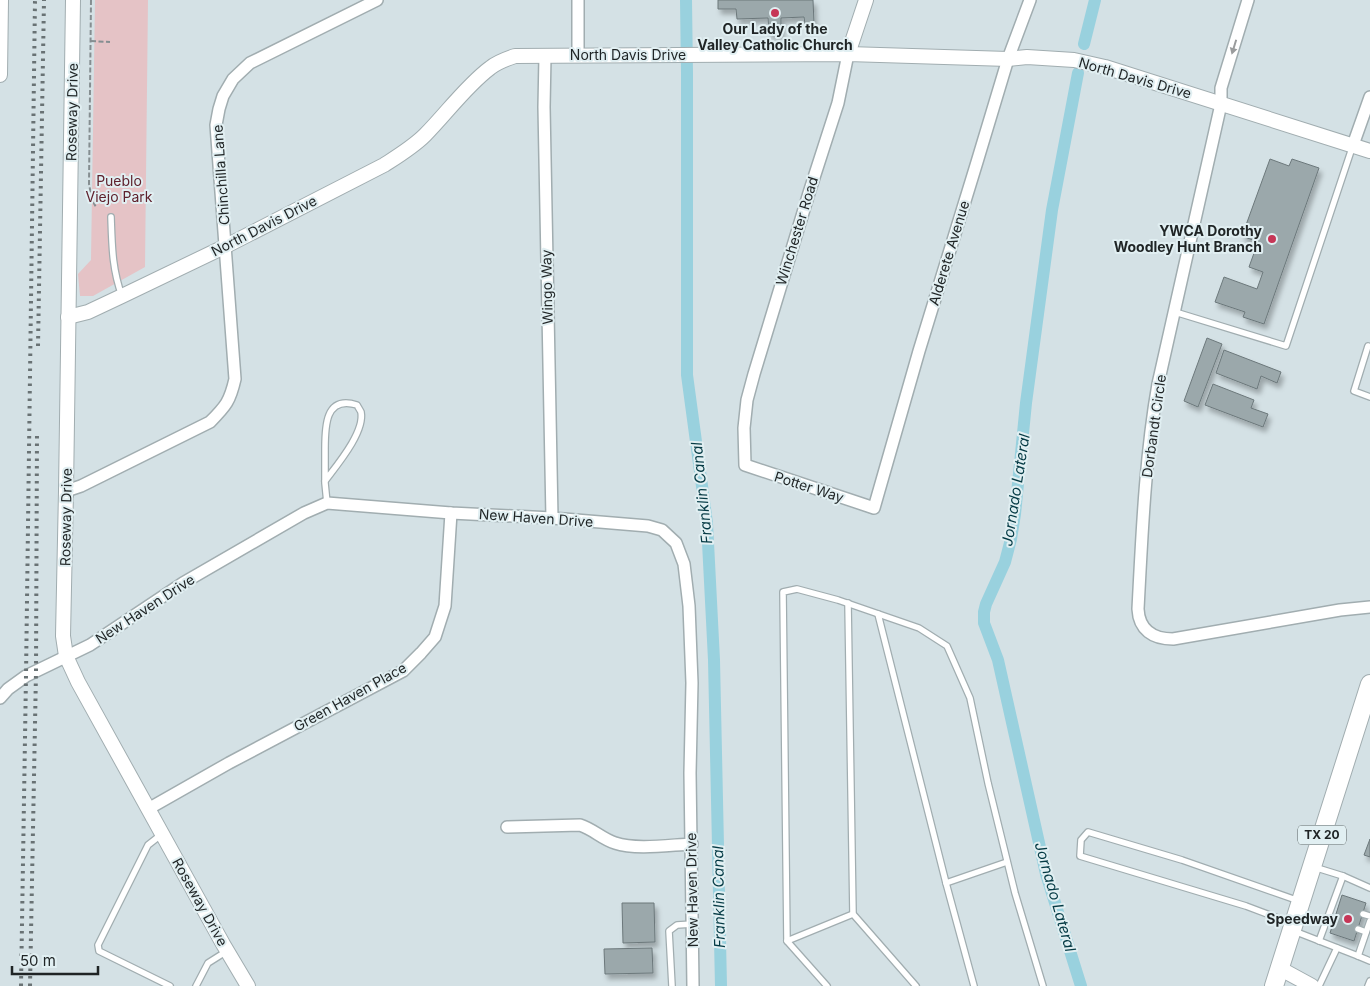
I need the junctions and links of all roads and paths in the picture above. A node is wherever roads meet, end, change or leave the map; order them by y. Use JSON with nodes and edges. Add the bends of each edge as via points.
{"nodes":[{"id":1,"x":1,"y":0,"type":"edge"},
{"id":2,"x":73,"y":0,"type":"edge"},
{"id":3,"x":91,"y":0,"type":"edge"},
{"id":4,"x":376,"y":0,"type":"edge"},
{"id":5,"x":578,"y":0,"type":"edge"},
{"id":6,"x":866,"y":0,"type":"edge"},
{"id":7,"x":1030,"y":0,"type":"edge"},
{"id":8,"x":1248,"y":0,"type":"edge"},
{"id":9,"x":91,"y":41,"type":"junction"},
{"id":10,"x":110,"y":42,"type":"dead end"},
{"id":11,"x":848,"y":54,"type":"junction"},
{"id":12,"x":545,"y":56,"type":"junction"},
{"id":13,"x":578,"y":56,"type":"junction"},
{"id":14,"x":1008,"y":59,"type":"junction"},
{"id":15,"x":0,"y":75,"type":"edge"},
{"id":16,"x":1370,"y":97,"type":"edge"},
{"id":17,"x":1221,"y":104,"type":"junction"},
{"id":18,"x":1353,"y":145,"type":"junction"},
{"id":19,"x":1370,"y":151,"type":"edge"},
{"id":20,"x":96,"y":207,"type":"dead end"},
{"id":21,"x":111,"y":217,"type":"dead end"},
{"id":22,"x":226,"y":246,"type":"junction"},
{"id":23,"x":122,"y":296,"type":"junction"},
{"id":24,"x":1175,"y":312,"type":"junction"},
{"id":25,"x":68,"y":317,"type":"junction"},
{"id":26,"x":1368,"y":346,"type":"dead end"},
{"id":27,"x":1370,"y":397,"type":"edge"},
{"id":28,"x":745,"y":465,"type":"joint"},
{"id":29,"x":325,"y":481,"type":"junction"},
{"id":30,"x":66,"y":491,"type":"junction"},
{"id":31,"x":327,"y":503,"type":"junction"},
{"id":32,"x":874,"y":508,"type":"joint"},
{"id":33,"x":451,"y":513,"type":"junction"},
{"id":34,"x":552,"y":518,"type":"junction"},
{"id":35,"x":848,"y":603,"type":"junction"},
{"id":36,"x":1370,"y":608,"type":"edge"},
{"id":37,"x":878,"y":614,"type":"junction"},
{"id":38,"x":66,"y":656,"type":"junction"},
{"id":39,"x":1370,"y":684,"type":"edge"},
{"id":40,"x":0,"y":698,"type":"edge"},
{"id":41,"x":148,"y":809,"type":"junction"},
{"id":42,"x":507,"y":827,"type":"dead end"},
{"id":43,"x":162,"y":834,"type":"junction"},
{"id":44,"x":692,"y":844,"type":"junction"},
{"id":45,"x":1007,"y":862,"type":"junction"},
{"id":46,"x":1312,"y":867,"type":"junction"},
{"id":47,"x":1343,"y":876,"type":"junction"},
{"id":48,"x":946,"y":883,"type":"junction"},
{"id":49,"x":1370,"y":888,"type":"edge"},
{"id":50,"x":1300,"y":902,"type":"junction"},
{"id":51,"x":853,"y":914,"type":"junction"},
{"id":52,"x":1363,"y":914,"type":"dead end"},
{"id":53,"x":1370,"y":916,"type":"edge"},
{"id":54,"x":1370,"y":921,"type":"edge"},
{"id":55,"x":693,"y":924,"type":"junction"},
{"id":56,"x":1292,"y":927,"type":"junction"},
{"id":57,"x":1358,"y":929,"type":"dead end"},
{"id":58,"x":1366,"y":932,"type":"junction"},
{"id":59,"x":787,"y":941,"type":"junction"},
{"id":60,"x":1319,"y":941,"type":"junction"},
{"id":61,"x":1337,"y":948,"type":"junction"},
{"id":62,"x":227,"y":951,"type":"junction"},
{"id":63,"x":1358,"y":956,"type":"junction"},
{"id":64,"x":1370,"y":961,"type":"edge"},
{"id":65,"x":1279,"y":968,"type":"junction"},
{"id":66,"x":1370,"y":982,"type":"edge"},
{"id":67,"x":170,"y":986,"type":"edge"},
{"id":68,"x":196,"y":986,"type":"edge"},
{"id":69,"x":248,"y":986,"type":"edge"},
{"id":70,"x":672,"y":986,"type":"edge"},
{"id":71,"x":693,"y":986,"type":"edge"},
{"id":72,"x":827,"y":986,"type":"edge"},
{"id":73,"x":916,"y":986,"type":"edge"},
{"id":74,"x":974,"y":986,"type":"edge"},
{"id":75,"x":1043,"y":986,"type":"edge"},
{"id":76,"x":1274,"y":986,"type":"edge"},
{"id":77,"x":1312,"y":986,"type":"edge"},
{"id":78,"x":1319,"y":986,"type":"edge"},
{"id":79,"x":1368,"y":986,"type":"edge"}],
"edges":[{"from":1,"to":15,"type":"street"},
{"from":2,"to":25,"type":"street","name":"Roseway Drive"},
{"from":3,"to":9,"type":"path"},
{"from":4,"to":22,"type":"street","name":"Chinchilla Lane","via":[[250,63],[233,79],[223,96],[216,125]]},
{"from":5,"to":13,"type":"street"},
{"from":6,"to":11,"type":"street","name":"Winchester Road"},
{"from":7,"to":14,"type":"street","name":"Alderete Avenue"},
{"from":8,"to":17,"type":"street","name":"Dorbandt Circle","one_way":true,"via":[[1222,88]]},
{"from":9,"to":10,"type":"path"},
{"from":9,"to":20,"type":"path","via":[[88,184]]},
{"from":11,"to":13,"type":"street","name":"North Davis Drive"},
{"from":11,"to":14,"type":"street","name":"North Davis Drive"},
{"from":11,"to":28,"type":"street","name":"Winchester Road","via":[[838,103],[747,400]]},
{"from":12,"to":13,"type":"street","name":"North Davis Drive"},
{"from":12,"to":22,"type":"street","name":"North Davis Drive","via":[[514,56],[502,60],[476,80],[423,137],[404,152]]},
{"from":12,"to":34,"type":"street","name":"Wingo Way"},
{"from":14,"to":17,"type":"street","name":"North Davis Drive","via":[[1074,60]]},
{"from":14,"to":32,"type":"street","name":"Alderete Avenue"},
{"from":16,"to":18,"type":"street"},
{"from":17,"to":18,"type":"street","name":"North Davis Drive"},
{"from":17,"to":24,"type":"street","name":"Dorbandt Circle"},
{"from":18,"to":19,"type":"street","name":"North Davis Drive"},
{"from":18,"to":24,"type":"lane","via":[[1286,346]]},
{"from":21,"to":23,"type":"lane","via":[[112,258]]},
{"from":22,"to":23,"type":"street","name":"North Davis Drive"},
{"from":22,"to":30,"type":"street","name":"Chinchilla Lane","via":[[234,379],[232,394],[225,408],[210,422]]},
{"from":23,"to":25,"type":"street","name":"North Davis Drive","via":[[88,312]]},
{"from":24,"to":36,"type":"street","name":"Dorbandt Circle","via":[[1157,392],[1146,478],[1138,609],[1142,626],[1159,638],[1173,639],[1340,610]]},
{"from":25,"to":30,"type":"street","name":"Roseway Drive"},
{"from":26,"to":27,"type":"lane","via":[[1354,391]]},
{"from":28,"to":32,"type":"street","name":"Potter Way"},
{"from":29,"to":29,"type":"lane","via":[[328,416],[338,405],[357,405],[361,412],[360,426],[348,450]]},
{"from":29,"to":31,"type":"lane"},
{"from":30,"to":38,"type":"street","name":"Roseway Drive","via":[[63,636]]},
{"from":31,"to":33,"type":"street","name":"New Haven Drive"},
{"from":31,"to":38,"type":"street","name":"New Haven Drive","via":[[183,583],[90,644]]},
{"from":33,"to":34,"type":"street","name":"New Haven Drive"},
{"from":33,"to":41,"type":"street","name":"Green Haven Place","via":[[445,606],[435,637],[421,653],[402,671]]},
{"from":34,"to":44,"type":"street","name":"New Haven Drive","via":[[648,526],[662,530],[676,543],[684,564],[689,606]]},
{"from":35,"to":37,"type":"lane"},
{"from":35,"to":51,"type":"lane"},
{"from":35,"to":59,"type":"lane","via":[[797,589],[783,592]]},
{"from":37,"to":45,"type":"lane","via":[[919,628],[947,646],[970,698]]},
{"from":37,"to":48,"type":"lane"},
{"from":38,"to":40,"type":"street","name":"New Haven Drive","via":[[26,676]]},
{"from":38,"to":41,"type":"street","name":"Roseway Drive"},
{"from":39,"to":46,"type":"main road","number":"TX 20"},
{"from":41,"to":43,"type":"street","name":"Roseway Drive"},
{"from":42,"to":44,"type":"street","via":[[580,825],[616,844]]},
{"from":43,"to":62,"type":"street","name":"Roseway Drive"},
{"from":43,"to":67,"type":"lane","via":[[148,845],[98,945],[101,952]]},
{"from":44,"to":55,"type":"street","name":"New Haven Drive"},
{"from":45,"to":48,"type":"lane"},
{"from":45,"to":75,"type":"lane"},
{"from":46,"to":47,"type":"lane"},
{"from":46,"to":50,"type":"main road","number":"TX 20"},
{"from":47,"to":49,"type":"lane"},
{"from":47,"to":60,"type":"lane","via":[[1331,919]]},
{"from":48,"to":74,"type":"lane"},
{"from":50,"to":56,"type":"main road","number":"TX 20"},
{"from":50,"to":56,"type":"lane","via":[[1182,860],[1088,832],[1081,840],[1080,856],[1246,906]]},
{"from":51,"to":59,"type":"lane"},
{"from":51,"to":73,"type":"lane"},
{"from":52,"to":53,"type":"lane"},
{"from":54,"to":58,"type":"lane"},
{"from":55,"to":70,"type":"lane","via":[[676,925],[669,931]]},
{"from":55,"to":71,"type":"street","name":"New Haven Drive"},
{"from":56,"to":60,"type":"lane"},
{"from":56,"to":65,"type":"main road","number":"TX 20"},
{"from":57,"to":58,"type":"lane"},
{"from":58,"to":63,"type":"lane"},
{"from":59,"to":72,"type":"lane"},
{"from":60,"to":61,"type":"lane"},
{"from":61,"to":63,"type":"lane"},
{"from":61,"to":78,"type":"lane"},
{"from":62,"to":68,"type":"lane","via":[[208,963]]},
{"from":62,"to":69,"type":"street","name":"Roseway Drive"},
{"from":63,"to":64,"type":"lane"},
{"from":65,"to":76,"type":"main road","number":"TX 20"},
{"from":65,"to":77,"type":"street"},
{"from":66,"to":79,"type":"lane"}]}
